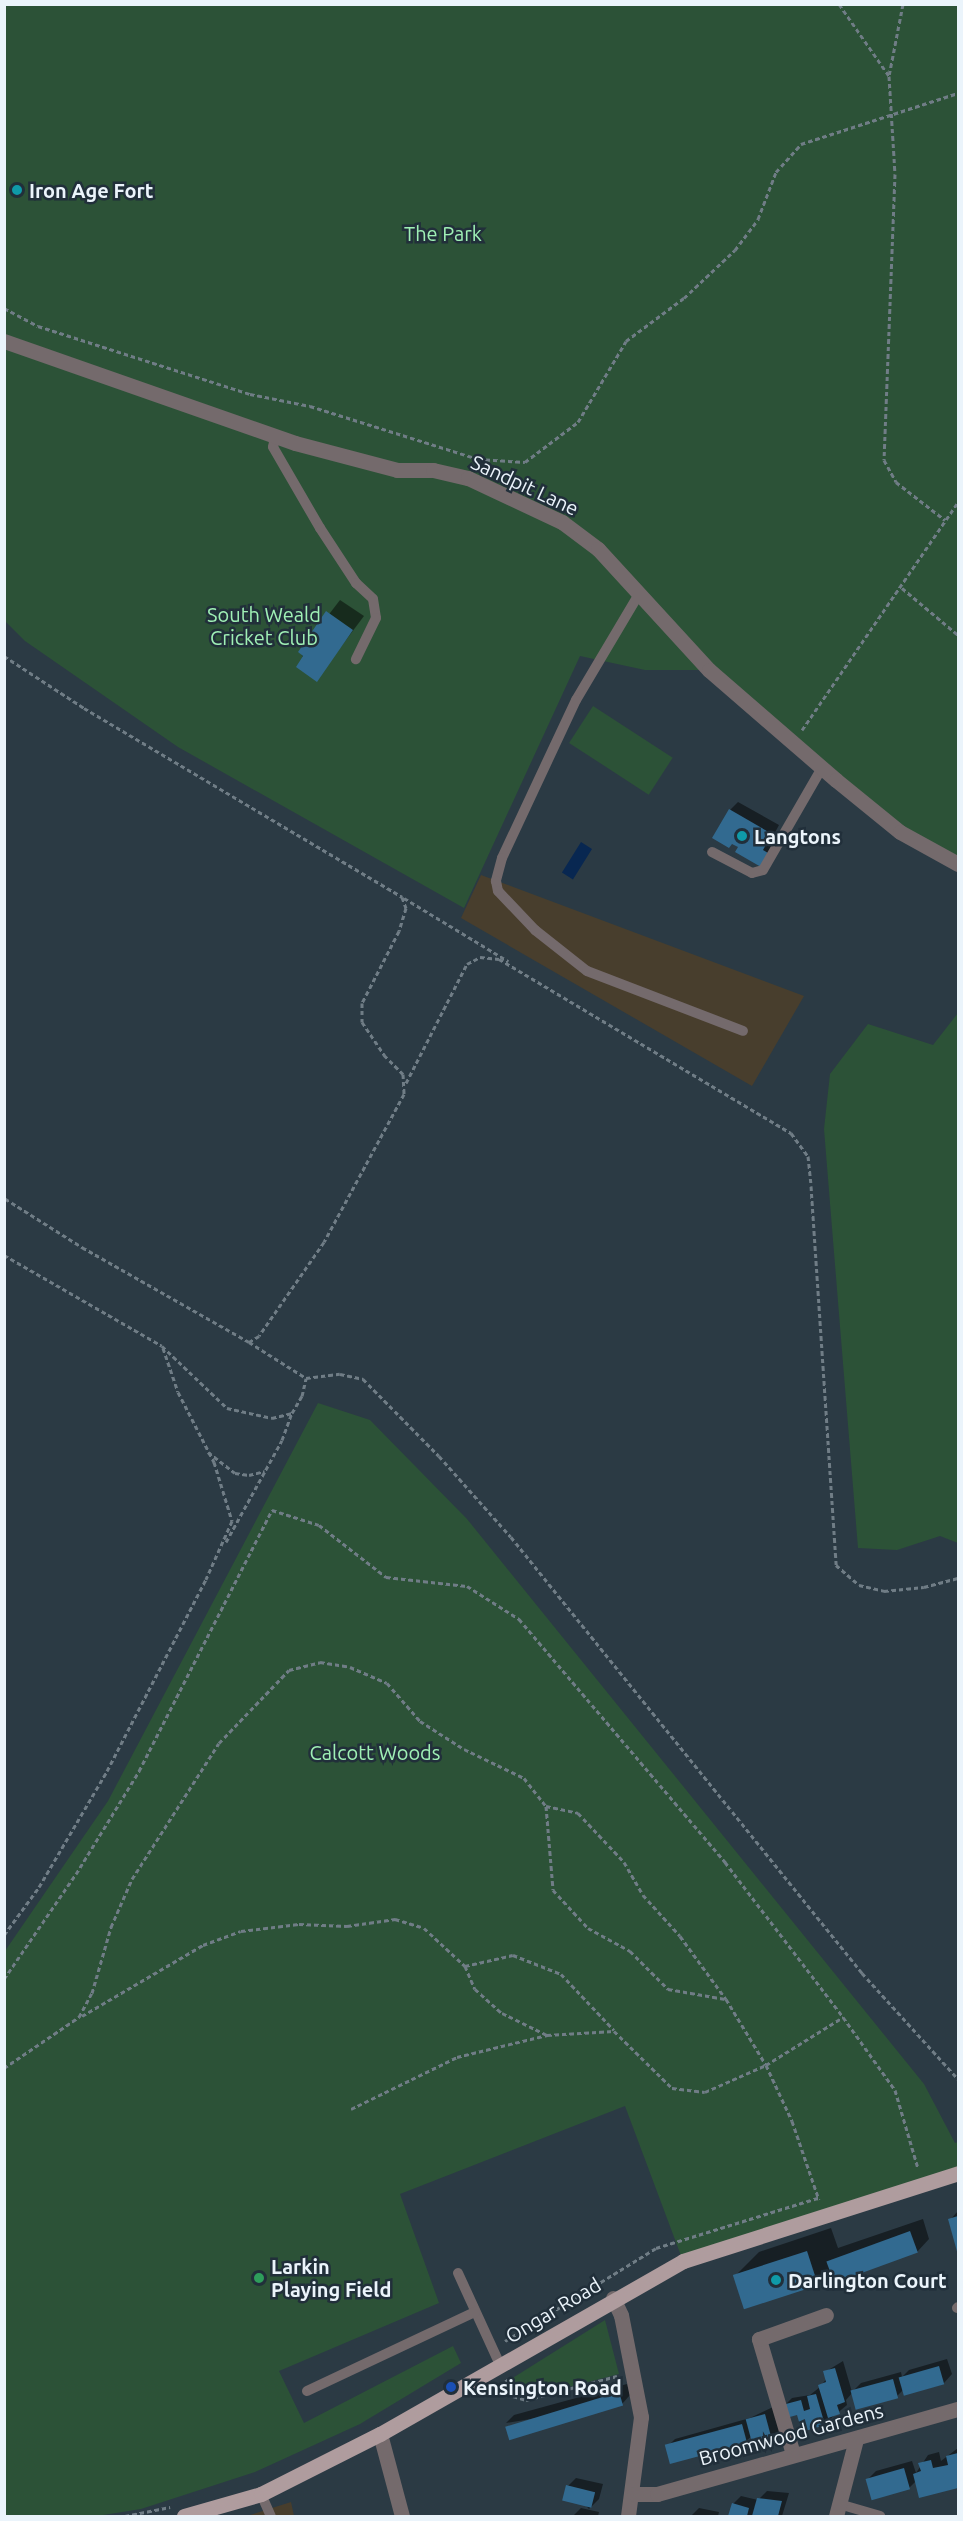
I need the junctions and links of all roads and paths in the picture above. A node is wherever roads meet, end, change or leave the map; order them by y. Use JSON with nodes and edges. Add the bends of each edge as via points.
{"nodes":[{"id":1,"x":839,"y":4,"type":"edge"},
{"id":2,"x":903,"y":4,"type":"edge"},
{"id":3,"x":889,"y":76,"type":"junction"},
{"id":4,"x":958,"y":93,"type":"edge"},
{"id":5,"x":891,"y":116,"type":"junction"},
{"id":6,"x":4,"y":308,"type":"edge"},
{"id":7,"x":4,"y":340,"type":"edge"},
{"id":8,"x":275,"y":437,"type":"junction"},
{"id":9,"x":958,"y":502,"type":"edge"},
{"id":10,"x":945,"y":520,"type":"junction"},
{"id":11,"x":902,"y":588,"type":"junction"},
{"id":12,"x":639,"y":594,"type":"junction"},
{"id":13,"x":958,"y":635,"type":"edge"},
{"id":14,"x":4,"y":656,"type":"edge"},
{"id":15,"x":357,"y":659,"type":"dead end"},
{"id":16,"x":793,"y":743,"type":"junction"},
{"id":17,"x":822,"y":768,"type":"junction"},
{"id":18,"x":711,"y":852,"type":"dead end"},
{"id":19,"x":958,"y":864,"type":"edge"},
{"id":20,"x":402,"y":897,"type":"junction"},
{"id":21,"x":520,"y":969,"type":"junction"},
{"id":22,"x":743,"y":1031,"type":"dead end"},
{"id":23,"x":406,"y":1083,"type":"junction"},
{"id":24,"x":4,"y":1198,"type":"edge"},
{"id":25,"x":4,"y":1255,"type":"edge"},
{"id":26,"x":249,"y":1342,"type":"junction"},
{"id":27,"x":162,"y":1346,"type":"junction"},
{"id":28,"x":306,"y":1378,"type":"junction"},
{"id":29,"x":292,"y":1413,"type":"junction"},
{"id":30,"x":205,"y":1449,"type":"junction"},
{"id":31,"x":265,"y":1470,"type":"junction"},
{"id":32,"x":222,"y":1552,"type":"junction"},
{"id":33,"x":958,"y":1578,"type":"edge"},
{"id":34,"x":546,"y":1806,"type":"junction"},
{"id":35,"x":4,"y":1935,"type":"edge"},
{"id":36,"x":465,"y":1966,"type":"junction"},
{"id":37,"x":4,"y":1979,"type":"edge"},
{"id":38,"x":726,"y":1999,"type":"junction"},
{"id":39,"x":843,"y":2017,"type":"junction"},
{"id":40,"x":79,"y":2018,"type":"junction"},
{"id":41,"x":614,"y":2031,"type":"junction"},
{"id":42,"x":547,"y":2035,"type":"junction"},
{"id":43,"x":766,"y":2065,"type":"junction"},
{"id":44,"x":4,"y":2068,"type":"edge"},
{"id":45,"x":958,"y":2079,"type":"edge"},
{"id":46,"x":351,"y":2109,"type":"dead end"},
{"id":47,"x":958,"y":2174,"type":"edge"},
{"id":48,"x":923,"y":2184,"type":"junction"},
{"id":49,"x":823,"y":2216,"type":"junction"},
{"id":50,"x":458,"y":2273,"type":"dead end"},
{"id":51,"x":613,"y":2298,"type":"junction"},
{"id":52,"x":475,"y":2312,"type":"junction"},
{"id":53,"x":826,"y":2315,"type":"dead end"},
{"id":54,"x":501,"y":2367,"type":"junction"},
{"id":55,"x":634,"y":2372,"type":"junction"},
{"id":56,"x":307,"y":2391,"type":"dead end"},
{"id":57,"x":958,"y":2409,"type":"edge"},
{"id":58,"x":380,"y":2434,"type":"junction"},
{"id":59,"x":856,"y":2439,"type":"junction"},
{"id":60,"x":793,"y":2454,"type":"junction"},
{"id":61,"x":261,"y":2494,"type":"junction"},
{"id":62,"x":634,"y":2494,"type":"junction"},
{"id":63,"x":838,"y":2510,"type":"edge"},
{"id":64,"x":180,"y":2511,"type":"edge"},
{"id":65,"x":217,"y":2513,"type":"edge"},
{"id":66,"x":124,"y":2517,"type":"edge"},
{"id":67,"x":271,"y":2517,"type":"edge"},
{"id":68,"x":402,"y":2517,"type":"edge"},
{"id":69,"x":628,"y":2517,"type":"edge"},
{"id":70,"x":880,"y":2517,"type":"edge"}],
"edges":[{"from":1,"to":3,"type":"path"},
{"from":2,"to":3,"type":"path"},
{"from":3,"to":5,"type":"path"},
{"from":4,"to":5,"type":"path"},
{"from":5,"to":6,"type":"path","via":[[801,144],[776,172],[758,219],[735,250],[684,298],[626,341],[578,422],[525,462],[478,459],[310,406],[250,394],[38,326]]},
{"from":5,"to":10,"type":"path","via":[[895,174],[884,460],[896,482]]},
{"from":7,"to":8,"type":"street","name":"Sandpit Lane"},
{"from":8,"to":12,"type":"street","name":"Sandpit Lane","via":[[397,470],[433,470],[468,478],[579,534]]},
{"from":8,"to":15,"type":"lane","via":[[273,447],[320,528],[356,583],[373,599],[376,618]]},
{"from":9,"to":10,"type":"path"},
{"from":10,"to":11,"type":"path"},
{"from":11,"to":13,"type":"path"},
{"from":11,"to":16,"type":"path"},
{"from":12,"to":16,"type":"street","name":"Sandpit Lane","via":[[710,670]]},
{"from":12,"to":22,"type":"lane","via":[[576,700],[502,858],[496,881],[508,904],[587,971]]},
{"from":14,"to":20,"type":"path","via":[[84,708]]},
{"from":16,"to":17,"type":"street","name":"Sandpit Lane"},
{"from":17,"to":18,"type":"lane","via":[[763,870],[752,873]]},
{"from":17,"to":19,"type":"street","name":"Sandpit Lane","via":[[900,831]]},
{"from":20,"to":21,"type":"path"},
{"from":20,"to":23,"type":"path","via":[[404,916],[362,1003],[362,1022]]},
{"from":21,"to":23,"type":"path","via":[[499,959],[480,957],[467,964]]},
{"from":21,"to":33,"type":"path","via":[[791,1133],[807,1156],[812,1186],[836,1565],[859,1585],[884,1591]]},
{"from":23,"to":26,"type":"path","via":[[385,1135],[324,1242],[275,1317]]},
{"from":24,"to":26,"type":"path"},
{"from":25,"to":27,"type":"path"},
{"from":26,"to":28,"type":"path"},
{"from":27,"to":29,"type":"path","via":[[227,1408],[272,1418]]},
{"from":27,"to":30,"type":"path"},
{"from":28,"to":29,"type":"path"},
{"from":28,"to":45,"type":"path","via":[[339,1374],[363,1379],[439,1456],[511,1537],[862,1973]]},
{"from":29,"to":31,"type":"path"},
{"from":30,"to":31,"type":"path","via":[[235,1473],[249,1475]]},
{"from":30,"to":32,"type":"path","via":[[214,1462],[232,1521]]},
{"from":31,"to":32,"type":"path"},
{"from":32,"to":35,"type":"path","via":[[107,1771],[39,1887]]},
{"from":34,"to":38,"type":"path","via":[[578,1813],[624,1862],[643,1895],[680,1936]]},
{"from":34,"to":38,"type":"path","via":[[553,1890],[588,1928],[630,1951],[668,1989]]},
{"from":34,"to":40,"type":"path","via":[[524,1778],[464,1749],[420,1721],[387,1683],[350,1667],[320,1662],[289,1670],[219,1743],[148,1849],[111,1927],[92,1993]]},
{"from":36,"to":40,"type":"path","via":[[424,1928],[395,1919],[347,1926],[299,1924],[241,1931],[203,1945]]},
{"from":36,"to":41,"type":"path","via":[[513,1954],[561,1974]]},
{"from":36,"to":42,"type":"path","via":[[475,1989],[502,2013]]},
{"from":37,"to":39,"type":"path","via":[[76,1874],[139,1771],[272,1510],[319,1526],[386,1577],[467,1586],[519,1619],[725,1862]]},
{"from":38,"to":43,"type":"path"},
{"from":39,"to":43,"type":"path"},
{"from":39,"to":48,"type":"path","via":[[895,2090]]},
{"from":40,"to":44,"type":"path"},
{"from":41,"to":42,"type":"path"},
{"from":41,"to":43,"type":"path","via":[[672,2088],[705,2092]]},
{"from":42,"to":46,"type":"path","via":[[457,2057]]},
{"from":43,"to":49,"type":"path","via":[[809,2166]]},
{"from":47,"to":48,"type":"main road","name":"Ongar Road"},
{"from":48,"to":49,"type":"main road","name":"Ongar Road"},
{"from":49,"to":51,"type":"main road","name":"Ongar Road","via":[[710,2251]]},
{"from":50,"to":52,"type":"lane"},
{"from":51,"to":54,"type":"main road","name":"Ongar Road"},
{"from":51,"to":55,"type":"street"},
{"from":52,"to":54,"type":"lane"},
{"from":52,"to":56,"type":"lane"},
{"from":53,"to":60,"type":"street","via":[[759,2339]]},
{"from":54,"to":55,"type":"path","via":[[513,2396],[526,2400]]},
{"from":54,"to":58,"type":"main road","name":"Ongar Road"},
{"from":55,"to":62,"type":"street","via":[[641,2417]]},
{"from":57,"to":59,"type":"street","name":"Broomwood Gardens"},
{"from":58,"to":61,"type":"main road","name":"Ongar Road"},
{"from":58,"to":68,"type":"street"},
{"from":59,"to":60,"type":"street","name":"Broomwood Gardens"},
{"from":59,"to":63,"type":"street"},
{"from":60,"to":62,"type":"street","name":"Broomwood Gardens","via":[[657,2494]]},
{"from":61,"to":65,"type":"main road","name":"Ongar Road"},
{"from":61,"to":67,"type":"lane"},
{"from":62,"to":69,"type":"street"},
{"from":63,"to":70,"type":"lane"},
{"from":64,"to":65,"type":"main road","name":"Ongar Road"},
{"from":64,"to":66,"type":"path"}]}
